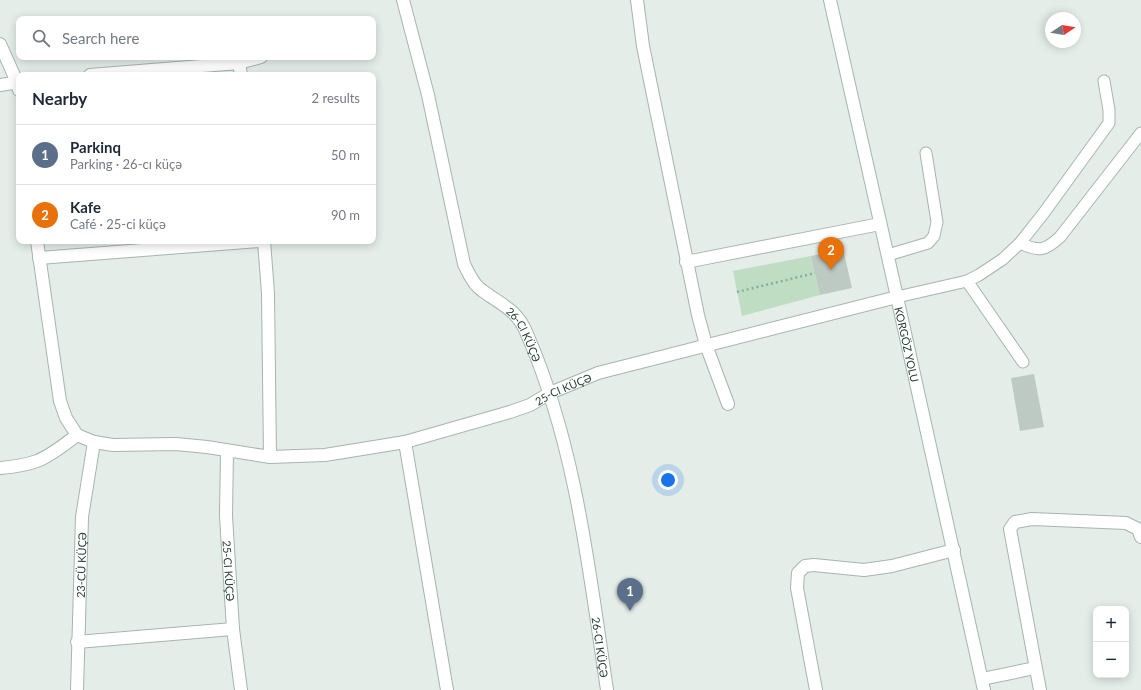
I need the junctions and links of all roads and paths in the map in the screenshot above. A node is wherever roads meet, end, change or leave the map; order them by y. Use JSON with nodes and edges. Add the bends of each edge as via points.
{"nodes":[{"id":1,"x":403,"y":0,"type":"edge"},
{"id":2,"x":636,"y":0,"type":"edge"},
{"id":3,"x":830,"y":0,"type":"edge"},
{"id":4,"x":0,"y":44,"type":"edge"},
{"id":5,"x":250,"y":60,"type":"edge"},
{"id":6,"x":239,"y":63,"type":"junction"},
{"id":7,"x":127,"y":72,"type":"edge"},
{"id":8,"x":240,"y":72,"type":"edge"},
{"id":9,"x":16,"y":80,"type":"edge"},
{"id":10,"x":1104,"y":81,"type":"dead end"},
{"id":11,"x":0,"y":84,"type":"edge"},
{"id":12,"x":16,"y":85,"type":"edge"},
{"id":13,"x":1141,"y":133,"type":"edge"},
{"id":14,"x":926,"y":153,"type":"dead end"},
{"id":15,"x":880,"y":224,"type":"junction"},
{"id":16,"x":1020,"y":243,"type":"junction"},
{"id":17,"x":37,"y":244,"type":"edge"},
{"id":18,"x":220,"y":244,"type":"edge"},
{"id":19,"x":264,"y":244,"type":"edge"},
{"id":20,"x":888,"y":255,"type":"junction"},
{"id":21,"x":39,"y":258,"type":"junction"},
{"id":22,"x":686,"y":262,"type":"junction"},
{"id":23,"x":815,"y":274,"type":"dead end"},
{"id":24,"x":967,"y":281,"type":"junction"},
{"id":25,"x":737,"y":292,"type":"dead end"},
{"id":26,"x":897,"y":297,"type":"junction"},
{"id":27,"x":706,"y":345,"type":"junction"},
{"id":28,"x":1023,"y":362,"type":"dead end"},
{"id":29,"x":550,"y":393,"type":"junction"},
{"id":30,"x":728,"y":404,"type":"dead end"},
{"id":31,"x":77,"y":435,"type":"junction"},
{"id":32,"x":94,"y":442,"type":"junction"},
{"id":33,"x":405,"y":442,"type":"junction"},
{"id":34,"x":227,"y":451,"type":"junction"},
{"id":35,"x":270,"y":457,"type":"junction"},
{"id":36,"x":0,"y":468,"type":"edge"},
{"id":37,"x":1141,"y":537,"type":"edge"},
{"id":38,"x":954,"y":550,"type":"junction"},
{"id":39,"x":233,"y":629,"type":"junction"},
{"id":40,"x":77,"y":642,"type":"junction"},
{"id":41,"x":1035,"y":668,"type":"junction"},
{"id":42,"x":983,"y":685,"type":"edge"},
{"id":43,"x":77,"y":690,"type":"edge"},
{"id":44,"x":241,"y":690,"type":"edge"},
{"id":45,"x":447,"y":690,"type":"edge"},
{"id":46,"x":607,"y":690,"type":"edge"},
{"id":47,"x":816,"y":690,"type":"edge"},
{"id":48,"x":1040,"y":690,"type":"edge"}],
"edges":[{"from":1,"to":29,"type":"street","via":[[428,95],[464,264],[478,288],[514,312],[521,320]]},
{"from":2,"to":22,"type":"street"},
{"from":3,"to":15,"type":"street","name":"KORGÖZ YOLU"},
{"from":4,"to":9,"type":"street"},
{"from":5,"to":6,"type":"street"},
{"from":6,"to":7,"type":"street"},
{"from":6,"to":8,"type":"street"},
{"from":10,"to":16,"type":"lane","via":[[1109,123],[1044,214]]},
{"from":11,"to":12,"type":"street"},
{"from":13,"to":16,"type":"lane","via":[[1051,246],[1042,250]]},
{"from":14,"to":20,"type":"lane","via":[[938,222],[934,236],[928,243]]},
{"from":15,"to":20,"type":"street","name":"KORGÖZ YOLU"},
{"from":15,"to":22,"type":"street"},
{"from":16,"to":24,"type":"lane","via":[[991,268]]},
{"from":17,"to":21,"type":"street"},
{"from":18,"to":21,"type":"street"},
{"from":19,"to":35,"type":"street","via":[[268,293]]},
{"from":20,"to":26,"type":"street","name":"KORGÖZ YOLU"},
{"from":21,"to":31,"type":"street","via":[[60,400],[66,418]]},
{"from":22,"to":27,"type":"street"},
{"from":23,"to":25,"type":"path"},
{"from":24,"to":26,"type":"lane"},
{"from":24,"to":28,"type":"lane"},
{"from":26,"to":27,"type":"street","name":"25-CI KÜÇƏ"},
{"from":26,"to":38,"type":"street","name":"KORGÖZ YOLU"},
{"from":27,"to":29,"type":"street","name":"25-CI KÜÇƏ","via":[[598,373]]},
{"from":27,"to":30,"type":"street"},
{"from":29,"to":33,"type":"street","name":"25-CI KÜÇƏ","via":[[530,405],[510,412]]},
{"from":29,"to":46,"type":"street","via":[[566,447],[578,507]]},
{"from":31,"to":32,"type":"street","name":"25-CI KÜÇƏ"},
{"from":31,"to":36,"type":"street","via":[[37,461]]},
{"from":32,"to":34,"type":"street","name":"25-CI KÜÇƏ","via":[[113,445],[176,444]]},
{"from":32,"to":40,"type":"street","name":"23-CÜ KÜÇƏ","via":[[82,517]]},
{"from":33,"to":35,"type":"street","name":"25-CI KÜÇƏ","via":[[325,455]]},
{"from":33,"to":45,"type":"street"},
{"from":34,"to":35,"type":"street","name":"25-CI KÜÇƏ"},
{"from":34,"to":39,"type":"street","name":"25-CI KÜÇƏ","via":[[226,516]]},
{"from":37,"to":41,"type":"street","via":[[1138,529],[1126,523],[1032,519],[1015,522],[1010,529]]},
{"from":38,"to":42,"type":"street","name":"KORGÖZ YOLU"},
{"from":38,"to":47,"type":"street","via":[[892,566],[864,570],[814,565],[805,566],[798,573],[797,588]]},
{"from":39,"to":40,"type":"street"},
{"from":39,"to":44,"type":"street","name":"25-CI KÜÇƏ"},
{"from":40,"to":43,"type":"street","name":"23-CÜ KÜÇƏ"},
{"from":41,"to":42,"type":"street"},
{"from":41,"to":48,"type":"street"}]}
